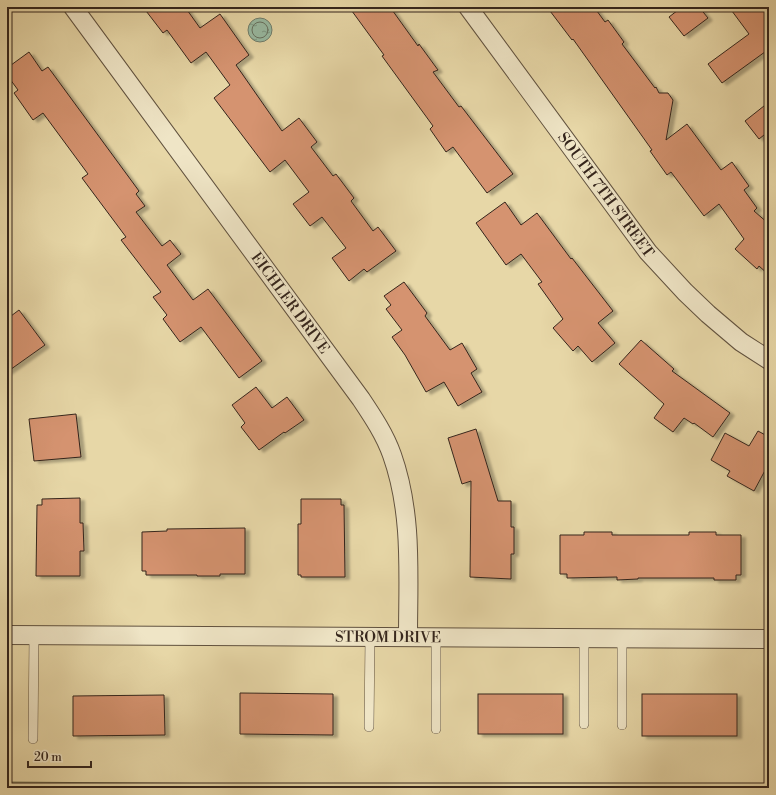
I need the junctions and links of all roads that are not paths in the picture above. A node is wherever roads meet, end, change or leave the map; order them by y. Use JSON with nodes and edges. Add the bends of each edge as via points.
{"nodes":[{"id":1,"x":74,"y":7,"type":"edge"},
{"id":2,"x":468,"y":7,"type":"edge"},
{"id":3,"x":769,"y":360,"type":"edge"},
{"id":4,"x":34,"y":634,"type":"junction"},
{"id":5,"x":7,"y":635,"type":"edge"},
{"id":6,"x":370,"y":637,"type":"junction"},
{"id":7,"x":408,"y":637,"type":"junction"},
{"id":8,"x":436,"y":637,"type":"junction"},
{"id":9,"x":584,"y":639,"type":"junction"},
{"id":10,"x":622,"y":639,"type":"junction"},
{"id":11,"x":769,"y":639,"type":"edge"},
{"id":12,"x":584,"y":724,"type":"dead end"},
{"id":13,"x":622,"y":725,"type":"dead end"},
{"id":14,"x":369,"y":727,"type":"dead end"},
{"id":15,"x":436,"y":729,"type":"dead end"},
{"id":16,"x":33,"y":739,"type":"dead end"}],
"edges":[{"from":1,"to":7,"type":"street","name":"EICHLER DRIVE","via":[[361,399],[382,432],[398,472],[407,520]]},
{"from":2,"to":3,"type":"street","name":"SOUTH 7TH STREET","via":[[648,252],[708,314],[741,342]]},
{"from":4,"to":5,"type":"street","name":"STROM DRIVE"},
{"from":4,"to":6,"type":"street","name":"STROM DRIVE"},
{"from":4,"to":16,"type":"lane"},
{"from":6,"to":7,"type":"street","name":"STROM DRIVE"},
{"from":6,"to":14,"type":"lane"},
{"from":7,"to":8,"type":"street","name":"STROM DRIVE"},
{"from":8,"to":9,"type":"street","name":"STROM DRIVE"},
{"from":8,"to":15,"type":"lane"},
{"from":9,"to":10,"type":"street","name":"STROM DRIVE"},
{"from":9,"to":12,"type":"lane"},
{"from":10,"to":11,"type":"street","name":"STROM DRIVE"},
{"from":10,"to":13,"type":"lane"}]}
